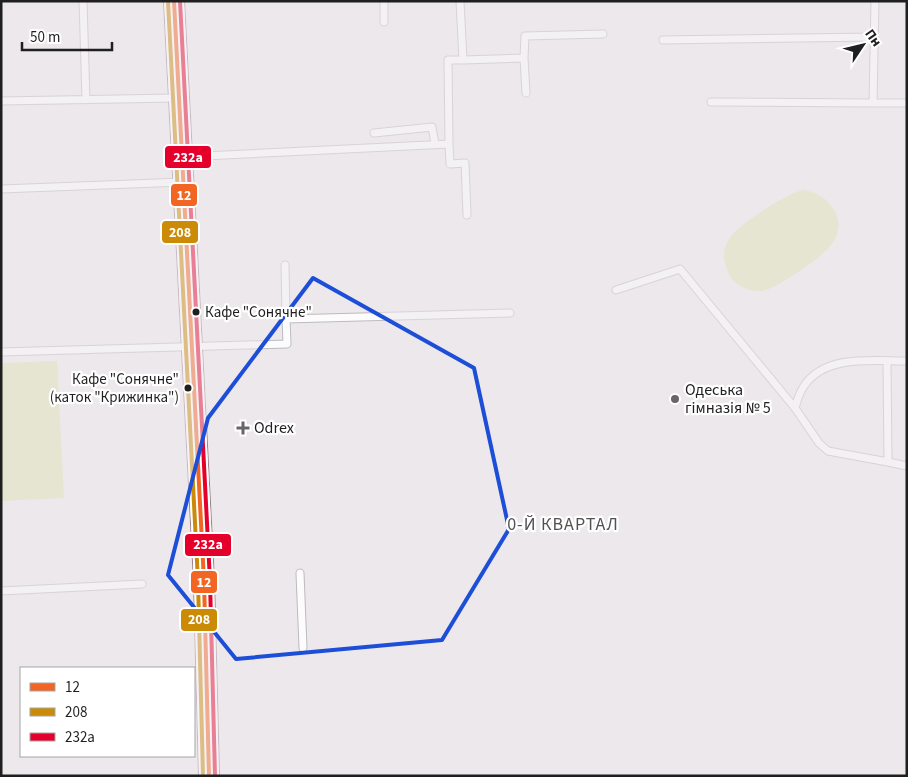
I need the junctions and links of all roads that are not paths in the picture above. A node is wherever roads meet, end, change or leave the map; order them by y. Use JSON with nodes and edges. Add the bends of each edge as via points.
{"nodes":[{"id":1,"x":83,"y":1,"type":"edge"},
{"id":2,"x":174,"y":1,"type":"edge"},
{"id":3,"x":384,"y":1,"type":"edge"},
{"id":4,"x":460,"y":1,"type":"edge"},
{"id":5,"x":875,"y":1,"type":"edge"},
{"id":6,"x":384,"y":22,"type":"dead end"},
{"id":7,"x":603,"y":34,"type":"dead end"},
{"id":8,"x":874,"y":37,"type":"junction"},
{"id":9,"x":663,"y":40,"type":"dead end"},
{"id":10,"x":524,"y":58,"type":"junction"},
{"id":11,"x":463,"y":60,"type":"junction"},
{"id":12,"x":526,"y":93,"type":"dead end"},
{"id":13,"x":179,"y":98,"type":"junction"},
{"id":14,"x":86,"y":100,"type":"junction"},
{"id":15,"x":1,"y":101,"type":"edge"},
{"id":16,"x":711,"y":102,"type":"dead end"},
{"id":17,"x":873,"y":103,"type":"junction"},
{"id":18,"x":907,"y":103,"type":"edge"},
{"id":19,"x":374,"y":133,"type":"dead end"},
{"id":20,"x":435,"y":144,"type":"junction"},
{"id":21,"x":449,"y":144,"type":"junction"},
{"id":22,"x":182,"y":157,"type":"junction"},
{"id":23,"x":183,"y":182,"type":"junction"},
{"id":24,"x":1,"y":189,"type":"edge"},
{"id":25,"x":467,"y":215,"type":"dead end"},
{"id":26,"x":284,"y":265,"type":"dead end"},
{"id":27,"x":616,"y":290,"type":"dead end"},
{"id":28,"x":510,"y":313,"type":"dead end"},
{"id":29,"x":286,"y":319,"type":"junction"},
{"id":30,"x":191,"y":347,"type":"junction"},
{"id":31,"x":1,"y":352,"type":"edge"},
{"id":32,"x":888,"y":361,"type":"junction"},
{"id":33,"x":907,"y":361,"type":"edge"},
{"id":34,"x":795,"y":408,"type":"junction"},
{"id":35,"x":888,"y":462,"type":"junction"},
{"id":36,"x":907,"y":466,"type":"edge"},
{"id":37,"x":300,"y":573,"type":"dead end"},
{"id":38,"x":142,"y":584,"type":"dead end"},
{"id":39,"x":1,"y":591,"type":"edge"},
{"id":40,"x":303,"y":648,"type":"dead end"},
{"id":41,"x":209,"y":776,"type":"edge"}],
"edges":[{"from":1,"to":14,"type":"lane"},
{"from":2,"to":13,"type":"main road"},
{"from":3,"to":6,"type":"lane"},
{"from":4,"to":11,"type":"lane"},
{"from":5,"to":8,"type":"lane"},
{"from":7,"to":10,"type":"lane","via":[[525,36]]},
{"from":8,"to":9,"type":"lane"},
{"from":8,"to":17,"type":"lane"},
{"from":10,"to":11,"type":"lane"},
{"from":10,"to":12,"type":"lane"},
{"from":11,"to":21,"type":"lane","via":[[448,60]]},
{"from":13,"to":14,"type":"lane"},
{"from":13,"to":22,"type":"main road"},
{"from":14,"to":15,"type":"lane"},
{"from":16,"to":17,"type":"lane"},
{"from":17,"to":18,"type":"lane"},
{"from":19,"to":20,"type":"lane","via":[[432,127]]},
{"from":20,"to":21,"type":"lane"},
{"from":20,"to":22,"type":"lane"},
{"from":21,"to":25,"type":"lane","via":[[450,164],[465,163]]},
{"from":22,"to":23,"type":"main road"},
{"from":23,"to":24,"type":"lane"},
{"from":23,"to":30,"type":"main road"},
{"from":26,"to":29,"type":"lane"},
{"from":27,"to":34,"type":"lane","via":[[680,269]]},
{"from":28,"to":29,"type":"lane"},
{"from":29,"to":30,"type":"lane","via":[[287,344]]},
{"from":30,"to":31,"type":"lane"},
{"from":30,"to":41,"type":"main road","via":[[204,572]]},
{"from":32,"to":33,"type":"lane"},
{"from":32,"to":34,"type":"lane","via":[[840,362],[824,370],[802,388]]},
{"from":32,"to":35,"type":"lane"},
{"from":34,"to":35,"type":"lane","via":[[819,444],[828,451]]},
{"from":35,"to":36,"type":"lane"},
{"from":37,"to":40,"type":"lane"},
{"from":38,"to":39,"type":"lane"}]}
